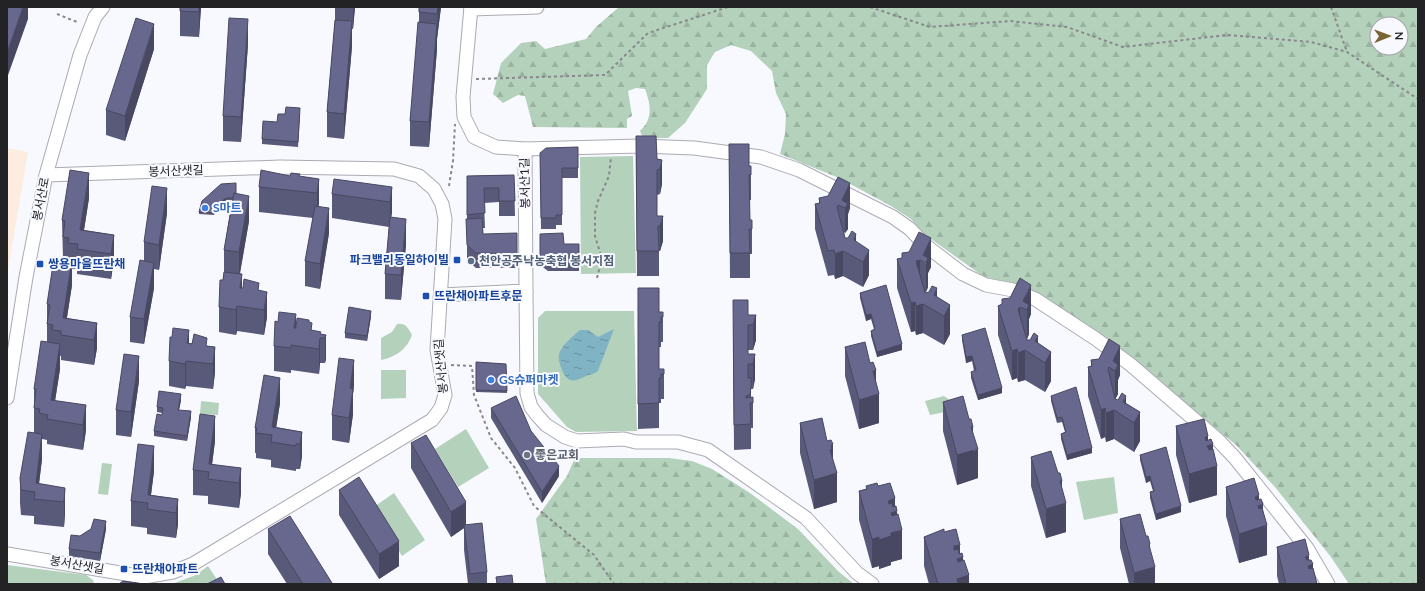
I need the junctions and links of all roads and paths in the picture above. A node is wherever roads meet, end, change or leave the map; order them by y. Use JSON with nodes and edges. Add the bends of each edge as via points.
{"nodes":[{"id":1,"x":95,"y":7,"type":"edge"},
{"id":2,"x":103,"y":7,"type":"edge"},
{"id":3,"x":537,"y":7,"type":"edge"},
{"id":4,"x":728,"y":7,"type":"edge"},
{"id":5,"x":870,"y":7,"type":"edge"},
{"id":6,"x":1331,"y":7,"type":"edge"},
{"id":7,"x":471,"y":8,"type":"edge"},
{"id":8,"x":56,"y":14,"type":"dead end"},
{"id":9,"x":77,"y":22,"type":"dead end"},
{"id":10,"x":1347,"y":52,"type":"junction"},
{"id":11,"x":476,"y":79,"type":"dead end"},
{"id":12,"x":1418,"y":99,"type":"edge"},
{"id":13,"x":525,"y":149,"type":"junction"},
{"id":14,"x":611,"y":152,"type":"dead end"},
{"id":15,"x":46,"y":175,"type":"junction"},
{"id":16,"x":597,"y":278,"type":"dead end"},
{"id":17,"x":526,"y":291,"type":"junction"},
{"id":18,"x":441,"y":295,"type":"junction"},
{"id":19,"x":11,"y":344,"type":"edge"},
{"id":20,"x":448,"y":365,"type":"dead end"},
{"id":21,"x":7,"y":368,"type":"edge"},
{"id":22,"x":7,"y":398,"type":"edge"},
{"id":23,"x":7,"y":554,"type":"edge"},
{"id":24,"x":614,"y":584,"type":"edge"},
{"id":25,"x":872,"y":584,"type":"edge"},
{"id":26,"x":1328,"y":584,"type":"edge"}],
"edges":[{"from":1,"to":19,"type":"street","name":"봉서산로","via":[[74,55],[40,175]]},
{"from":2,"to":15,"type":"street","name":"봉서산로","via":[[95,16],[80,55]]},
{"from":3,"to":7,"type":"street","name":"봉서산1길"},
{"from":4,"to":11,"type":"path","via":[[648,33],[605,75]]},
{"from":5,"to":10,"type":"path","via":[[930,27],[1010,21],[1068,27],[1123,47],[1227,35],[1311,42]]},
{"from":6,"to":10,"type":"path"},
{"from":7,"to":13,"type":"street","name":"봉서산1길","via":[[463,97],[464,117],[474,137],[496,146]]},
{"from":8,"to":9,"type":"path"},
{"from":10,"to":12,"type":"path"},
{"from":13,"to":17,"type":"street","name":"봉서산1길"},
{"from":13,"to":26,"type":"street","via":[[640,146],[694,148],[761,158],[799,170],[893,217],[963,274],[1035,299],[1131,365],[1218,440],[1235,458],[1307,548]]},
{"from":14,"to":16,"type":"path","via":[[609,176],[595,213],[595,236],[602,259]]},
{"from":15,"to":18,"type":"street","name":"봉서산샛길","via":[[280,167],[394,169],[413,174],[434,189],[442,204],[445,219]]},
{"from":15,"to":19,"type":"street","name":"봉서산로"},
{"from":17,"to":18,"type":"street"},
{"from":17,"to":25,"type":"street","name":"봉서산1길","via":[[527,393],[531,407],[546,425],[577,441],[624,439],[636,442],[678,442],[708,450],[806,518],[857,573]]},
{"from":18,"to":23,"type":"street","name":"봉서산샛길","via":[[437,350],[445,395],[441,408],[432,420],[193,564],[173,572],[144,577]]},
{"from":19,"to":21,"type":"street","name":"봉서산로"},
{"from":19,"to":22,"type":"street","name":"봉서산로"},
{"from":20,"to":24,"type":"path","via":[[472,366],[474,395],[491,438],[515,468],[534,506],[594,555]]}]}
